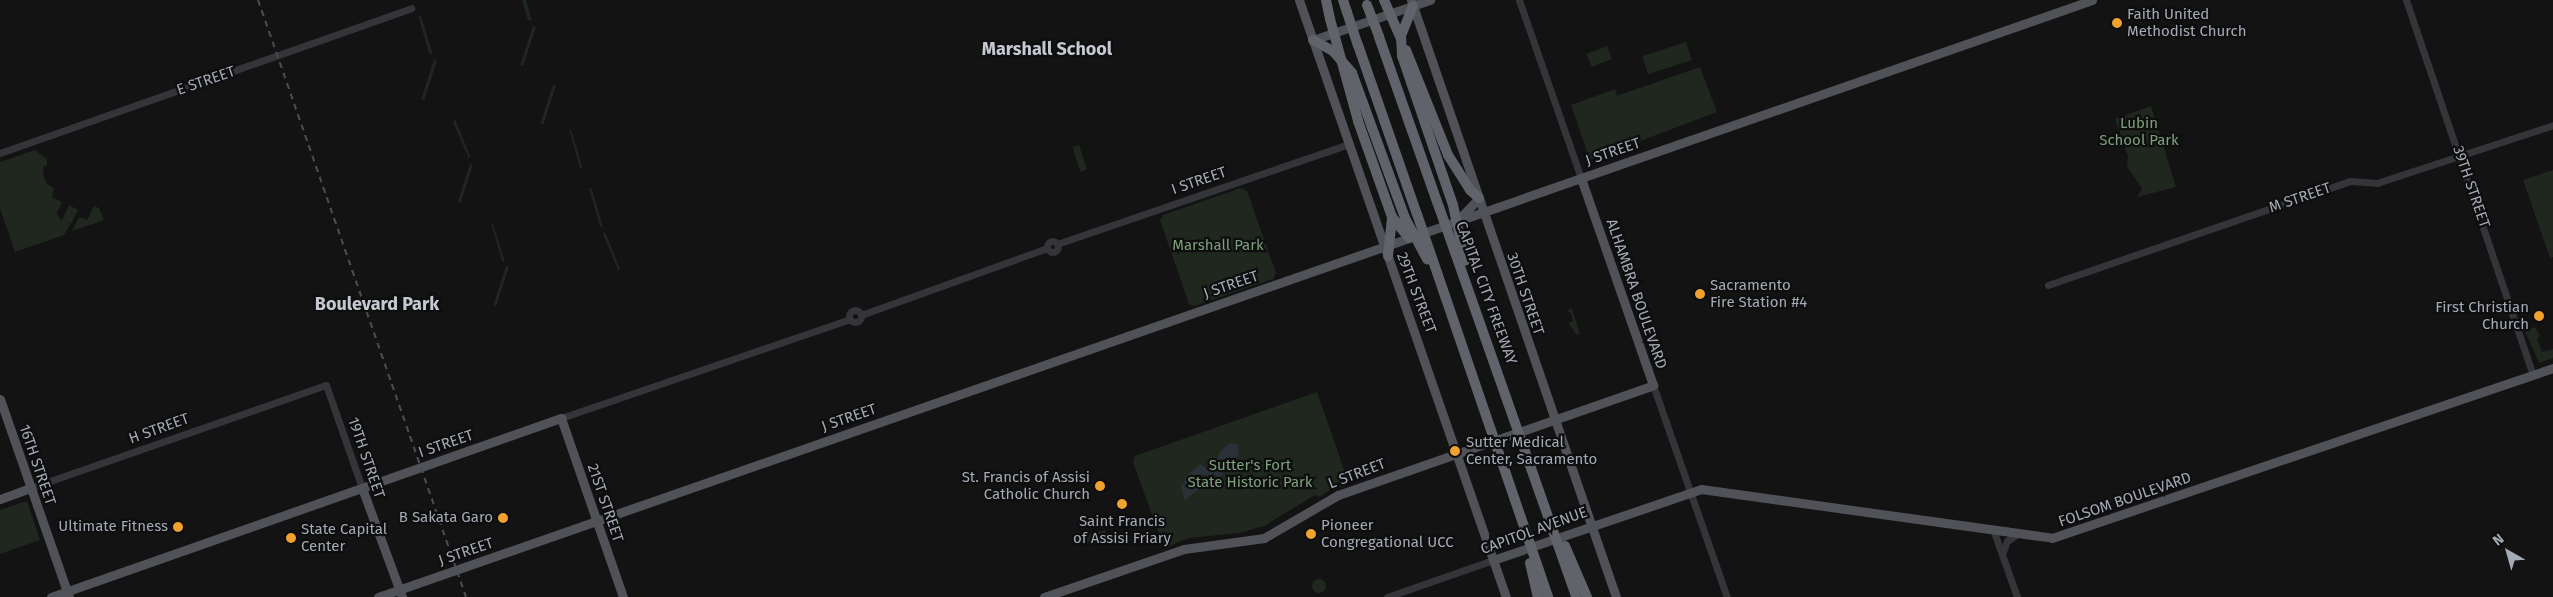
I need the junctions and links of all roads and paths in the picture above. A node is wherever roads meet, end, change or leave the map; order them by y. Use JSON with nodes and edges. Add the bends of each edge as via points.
{"nodes":[{"id":1,"x":1299,"y":0,"type":"edge"},
{"id":2,"x":1326,"y":0,"type":"edge"},
{"id":3,"x":1342,"y":0,"type":"edge"},
{"id":4,"x":1384,"y":0,"type":"edge"},
{"id":5,"x":1430,"y":0,"type":"edge"},
{"id":6,"x":1520,"y":0,"type":"edge"},
{"id":7,"x":2092,"y":0,"type":"edge"},
{"id":8,"x":2406,"y":0,"type":"edge"},
{"id":9,"x":1367,"y":3,"type":"edge"},
{"id":10,"x":1412,"y":3,"type":"edge"},
{"id":11,"x":411,"y":8,"type":"dead end"},
{"id":12,"x":1313,"y":40,"type":"junction"},
{"id":13,"x":2553,"y":124,"type":"edge"},
{"id":14,"x":1349,"y":144,"type":"junction"},
{"id":15,"x":0,"y":153,"type":"edge"},
{"id":16,"x":2461,"y":158,"type":"junction"},
{"id":17,"x":1581,"y":178,"type":"junction"},
{"id":18,"x":1479,"y":198,"type":"junction"},
{"id":19,"x":1483,"y":211,"type":"junction"},
{"id":20,"x":1392,"y":218,"type":"junction"},
{"id":21,"x":1456,"y":221,"type":"junction"},
{"id":22,"x":1409,"y":238,"type":"junction"},
{"id":23,"x":1387,"y":249,"type":"junction"},
{"id":24,"x":1440,"y":284,"type":"junction"},
{"id":25,"x":2048,"y":285,"type":"dead end"},
{"id":26,"x":1471,"y":294,"type":"junction"},
{"id":27,"x":2553,"y":368,"type":"edge"},
{"id":28,"x":2534,"y":375,"type":"junction"},
{"id":29,"x":326,"y":385,"type":"joint"},
{"id":30,"x":1653,"y":385,"type":"junction"},
{"id":31,"x":0,"y":399,"type":"edge"},
{"id":32,"x":561,"y":418,"type":"junction"},
{"id":33,"x":1554,"y":419,"type":"junction"},
{"id":34,"x":1458,"y":453,"type":"junction"},
{"id":35,"x":30,"y":488,"type":"junction"},
{"id":36,"x":362,"y":488,"type":"junction"},
{"id":37,"x":1691,"y":490,"type":"junction"},
{"id":38,"x":0,"y":499,"type":"edge"},
{"id":39,"x":1543,"y":500,"type":"junction"},
{"id":40,"x":1519,"y":513,"type":"junction"},
{"id":41,"x":597,"y":521,"type":"junction"},
{"id":42,"x":1591,"y":525,"type":"junction"},
{"id":43,"x":1994,"y":532,"type":"junction"},
{"id":44,"x":2016,"y":534,"type":"junction"},
{"id":45,"x":2002,"y":555,"type":"junction"},
{"id":46,"x":1493,"y":560,"type":"junction"},
{"id":47,"x":400,"y":593,"type":"edge"},
{"id":48,"x":68,"y":594,"type":"edge"},
{"id":49,"x":51,"y":597,"type":"edge"},
{"id":50,"x":378,"y":597,"type":"edge"},
{"id":51,"x":623,"y":597,"type":"edge"},
{"id":52,"x":1044,"y":597,"type":"edge"},
{"id":53,"x":1387,"y":597,"type":"edge"},
{"id":54,"x":1506,"y":597,"type":"edge"},
{"id":55,"x":1538,"y":597,"type":"edge"},
{"id":56,"x":1548,"y":597,"type":"edge"},
{"id":57,"x":1576,"y":597,"type":"edge"},
{"id":58,"x":1587,"y":597,"type":"edge"},
{"id":59,"x":1616,"y":597,"type":"edge"},
{"id":60,"x":1727,"y":597,"type":"edge"},
{"id":61,"x":2017,"y":597,"type":"edge"}],
"edges":[{"from":1,"to":12,"type":"main road","name":"29TH STREET"},
{"from":2,"to":20,"type":"highway","bridge":true,"via":[[1358,121]]},
{"from":3,"to":24,"type":"highway","bridge":true},
{"from":4,"to":18,"type":"highway","bridge":true,"via":[[1448,155],[1470,190]]},
{"from":5,"to":10,"type":"main road"},
{"from":6,"to":17,"type":"street","name":"ALHAMBRA BOULEVARD"},
{"from":7,"to":17,"type":"main road","name":"J STREET"},
{"from":8,"to":16,"type":"street","name":"39TH STREET"},
{"from":9,"to":26,"type":"highway","name":"CAPITAL CITY FREEWAY","bridge":true},
{"from":10,"to":12,"type":"main road"},
{"from":10,"to":18,"type":"main road","name":"30TH STREET"},
{"from":10,"to":26,"type":"highway","bridge":true,"via":[[1401,36],[1402,56],[1453,206]]},
{"from":11,"to":15,"type":"street","name":"E STREET"},
{"from":12,"to":14,"type":"main road","name":"29TH STREET"},
{"from":12,"to":24,"type":"highway","bridge":true,"via":[[1333,51],[1352,73],[1405,218]]},
{"from":13,"to":16,"type":"street","name":"M STREET"},
{"from":14,"to":23,"type":"main road","name":"29TH STREET"},
{"from":14,"to":32,"type":"street","name":"I STREET","via":[[1058,244],[1054,253],[1047,248],[861,315],[857,322],[850,319]]},
{"from":16,"to":25,"type":"street","name":"M STREET","via":[[2377,183],[2350,181]]},
{"from":16,"to":28,"type":"street","name":"39TH STREET"},
{"from":17,"to":19,"type":"main road","name":"J STREET"},
{"from":17,"to":30,"type":"main road","name":"ALHAMBRA BOULEVARD"},
{"from":18,"to":19,"type":"main road","name":"30TH STREET"},
{"from":18,"to":21,"type":"main road"},
{"from":19,"to":21,"type":"main road","name":"J STREET","via":[[1475,217]]},
{"from":19,"to":33,"type":"main road","name":"30TH STREET"},
{"from":20,"to":22,"type":"highway"},
{"from":20,"to":23,"type":"highway"},
{"from":21,"to":22,"type":"main road","name":"J STREET"},
{"from":22,"to":23,"type":"main road","name":"J STREET"},
{"from":23,"to":34,"type":"main road","name":"29TH STREET"},
{"from":23,"to":41,"type":"main road","name":"J STREET"},
{"from":24,"to":40,"type":"highway","bridge":true},
{"from":26,"to":39,"type":"highway","name":"CAPITAL CITY FREEWAY","bridge":true},
{"from":27,"to":28,"type":"main road","name":"FOLSOM BOULEVARD"},
{"from":28,"to":44,"type":"main road","name":"FOLSOM BOULEVARD","via":[[2063,535],[2046,538]]},
{"from":29,"to":35,"type":"street","name":"H STREET"},
{"from":29,"to":36,"type":"street","name":"19TH STREET"},
{"from":30,"to":33,"type":"main road","name":"L STREET"},
{"from":30,"to":37,"type":"street","name":"ALHAMBRA BOULEVARD"},
{"from":31,"to":35,"type":"main road","name":"16TH STREET"},
{"from":32,"to":36,"type":"main road","name":"I STREET"},
{"from":32,"to":41,"type":"main road","name":"21ST STREET"},
{"from":33,"to":34,"type":"main road","name":"L STREET"},
{"from":33,"to":42,"type":"main road","name":"30TH STREET"},
{"from":34,"to":46,"type":"main road","name":"29TH STREET"},
{"from":34,"to":52,"type":"main road","name":"L STREET","via":[[1338,495],[1264,538],[1184,549]]},
{"from":35,"to":38,"type":"main road","name":"H STREET"},
{"from":35,"to":48,"type":"main road","name":"16TH STREET"},
{"from":36,"to":47,"type":"main road","name":"19TH STREET"},
{"from":36,"to":48,"type":"main road","name":"I STREET"},
{"from":37,"to":42,"type":"main road","name":"CAPITOL AVENUE"},
{"from":37,"to":43,"type":"main road","name":"FOLSOM BOULEVARD"},
{"from":37,"to":60,"type":"street","name":"ALHAMBRA BOULEVARD"},
{"from":39,"to":57,"type":"highway","name":"CAPITAL CITY FREEWAY","bridge":true},
{"from":39,"to":58,"type":"highway","bridge":true},
{"from":40,"to":55,"type":"highway","bridge":true},
{"from":40,"to":56,"type":"highway","bridge":true},
{"from":41,"to":47,"type":"main road","name":"J STREET"},
{"from":41,"to":51,"type":"main road","name":"21ST STREET"},
{"from":42,"to":46,"type":"main road","name":"CAPITOL AVENUE"},
{"from":42,"to":59,"type":"main road","name":"30TH STREET"},
{"from":43,"to":44,"type":"main road","name":"FOLSOM BOULEVARD"},
{"from":43,"to":45,"type":"street"},
{"from":44,"to":45,"type":"street","via":[[2007,541]]},
{"from":45,"to":61,"type":"street"},
{"from":46,"to":53,"type":"street","name":"CAPITOL AVENUE"},
{"from":46,"to":54,"type":"main road","name":"29TH STREET"},
{"from":47,"to":50,"type":"main road","name":"J STREET"},
{"from":48,"to":49,"type":"main road","name":"I STREET"}]}
